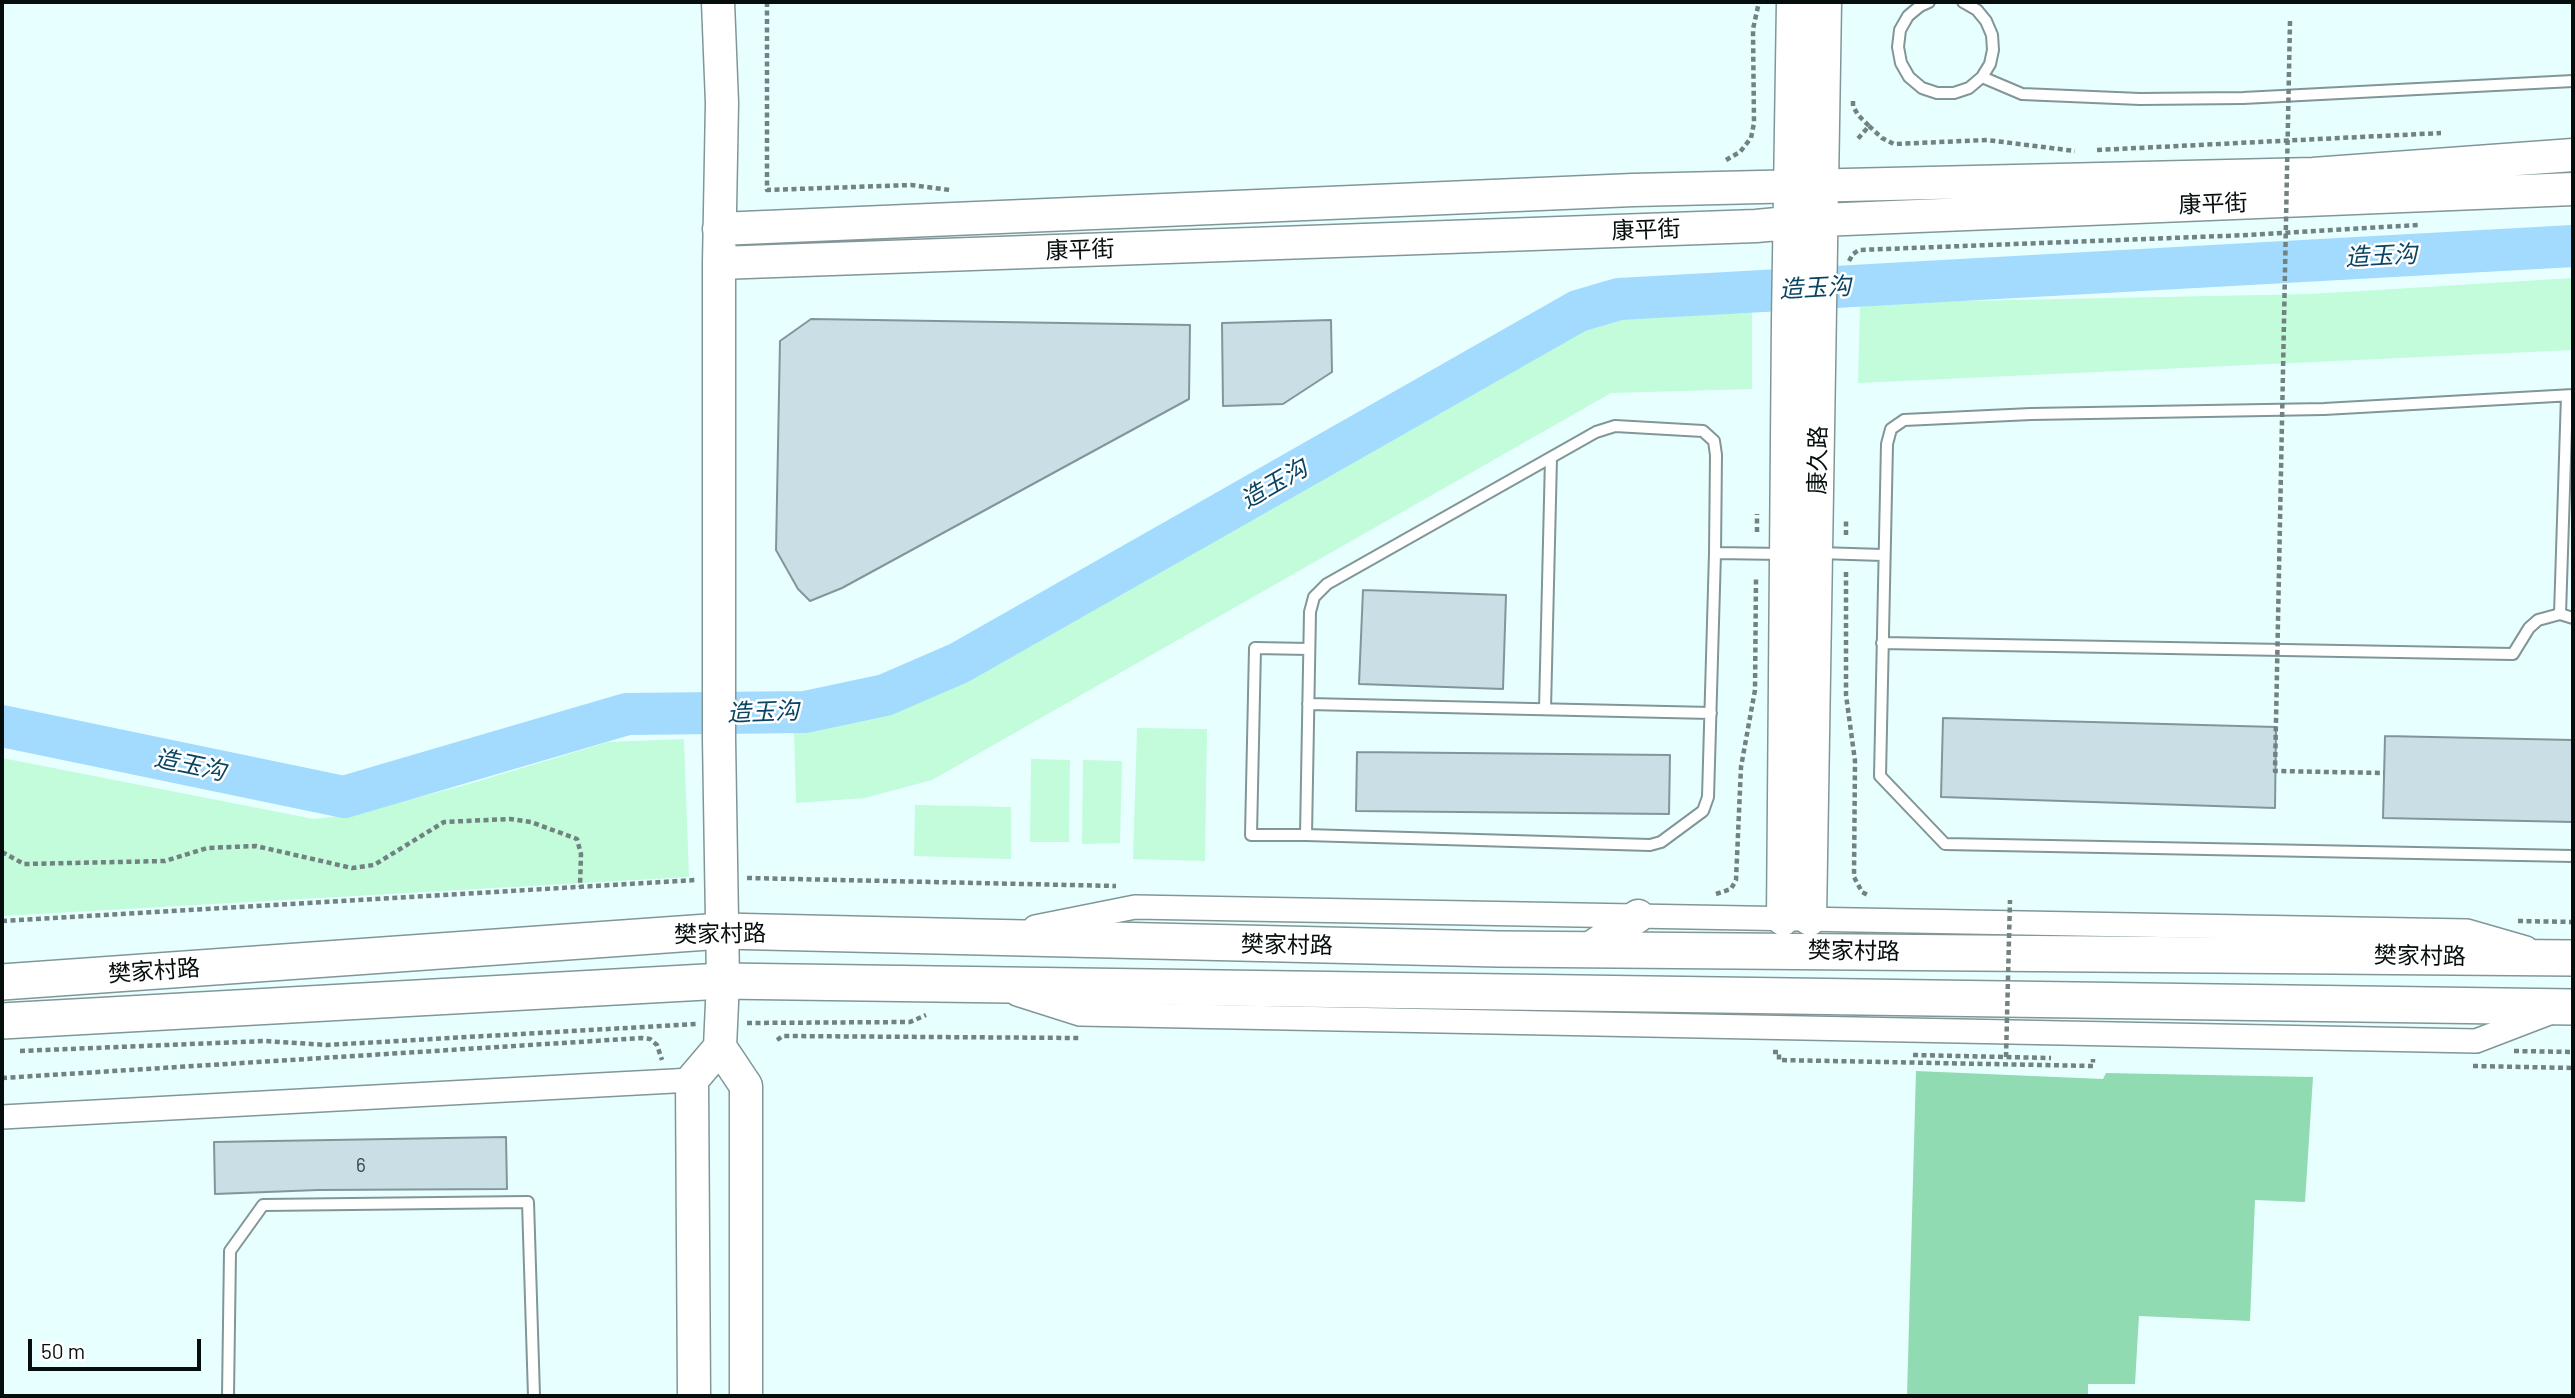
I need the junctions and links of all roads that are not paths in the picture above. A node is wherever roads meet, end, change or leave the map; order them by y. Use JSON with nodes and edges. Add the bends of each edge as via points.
{"nodes":[{"id":1,"x":718,"y":2,"type":"edge"},
{"id":2,"x":1793,"y":2,"type":"edge"},
{"id":3,"x":1825,"y":2,"type":"edge"},
{"id":4,"x":1963,"y":2,"type":"edge"},
{"id":5,"x":1923,"y":3,"type":"edge"},
{"id":6,"x":1982,"y":77,"type":"junction"},
{"id":7,"x":2573,"y":81,"type":"edge"},
{"id":8,"x":2573,"y":155,"type":"edge"},
{"id":9,"x":1822,"y":186,"type":"junction"},
{"id":10,"x":1790,"y":187,"type":"junction"},
{"id":11,"x":2573,"y":189,"type":"edge"},
{"id":12,"x":1821,"y":220,"type":"junction"},
{"id":13,"x":1789,"y":223,"type":"junction"},
{"id":14,"x":719,"y":229,"type":"junction"},
{"id":15,"x":719,"y":263,"type":"junction"},
{"id":16,"x":2570,"y":396,"type":"edge"},
{"id":17,"x":1551,"y":458,"type":"junction"},
{"id":18,"x":1714,"y":553,"type":"junction"},
{"id":19,"x":1801,"y":554,"type":"junction"},
{"id":20,"x":1883,"y":555,"type":"junction"},
{"id":21,"x":2560,"y":614,"type":"junction"},
{"id":22,"x":2573,"y":618,"type":"edge"},
{"id":23,"x":1882,"y":643,"type":"junction"},
{"id":24,"x":1309,"y":649,"type":"junction"},
{"id":25,"x":1308,"y":704,"type":"junction"},
{"id":26,"x":1545,"y":709,"type":"junction"},
{"id":27,"x":1711,"y":713,"type":"junction"},
{"id":28,"x":1306,"y":835,"type":"junction"},
{"id":29,"x":2573,"y":856,"type":"edge"},
{"id":30,"x":1638,"y":916,"type":"junction"},
{"id":31,"x":1796,"y":919,"type":"junction"},
{"id":32,"x":722,"y":931,"type":"junction"},
{"id":33,"x":982,"y":938,"type":"junction"},
{"id":34,"x":1589,"y":949,"type":"junction"},
{"id":35,"x":2568,"y":958,"type":"edge"},
{"id":36,"x":723,"y":981,"type":"junction"},
{"id":37,"x":2,"y":982,"type":"edge"},
{"id":38,"x":2569,"y":1007,"type":"edge"},
{"id":39,"x":721,"y":1035,"type":"junction"},
{"id":40,"x":9,"y":1036,"type":"edge"},
{"id":41,"x":680,"y":1081,"type":"junction"},
{"id":42,"x":2,"y":1117,"type":"edge"},
{"id":43,"x":228,"y":1396,"type":"edge"},
{"id":44,"x":534,"y":1396,"type":"edge"},
{"id":45,"x":694,"y":1396,"type":"edge"},
{"id":46,"x":747,"y":1396,"type":"edge"}],
"edges":[{"from":1,"to":14,"type":"street","via":[[722,103]]},
{"from":2,"to":10,"type":"street","name":"康久路"},
{"from":3,"to":9,"type":"street","name":"康久路"},
{"from":4,"to":6,"type":"lane","via":[[1986,21],[1992,35],[1990,64]]},
{"from":5,"to":6,"type":"lane","via":[[1904,23],[1898,47],[1909,77],[1937,93],[1969,88]]},
{"from":6,"to":7,"type":"lane","via":[[2022,94],[2140,99]]},
{"from":8,"to":9,"type":"street","name":"康平街","via":[[2313,174]]},
{"from":9,"to":10,"type":"street","name":"康平街"},
{"from":9,"to":12,"type":"street","name":"康久路"},
{"from":10,"to":13,"type":"street","name":"康久路"},
{"from":10,"to":14,"type":"street","name":"康平街"},
{"from":11,"to":12,"type":"street","name":"康平街"},
{"from":12,"to":13,"type":"street","name":"康平街"},
{"from":12,"to":19,"type":"street","name":"康久路","via":[[1834,265],[1820,321]]},
{"from":13,"to":15,"type":"street","name":"康平街"},
{"from":13,"to":19,"type":"street","name":"康久路","via":[[1788,321]]},
{"from":14,"to":15,"type":"street"},
{"from":15,"to":32,"type":"street"},
{"from":16,"to":20,"type":"lane","via":[[2324,410],[1904,420],[1891,429],[1887,444]]},
{"from":16,"to":21,"type":"lane"},
{"from":17,"to":18,"type":"lane","via":[[1595,432],[1615,426],[1703,431],[1714,441],[1716,455]]},
{"from":17,"to":24,"type":"lane","via":[[1326,584],[1314,597],[1310,612]]},
{"from":17,"to":26,"type":"lane"},
{"from":18,"to":19,"type":"lane"},
{"from":18,"to":27,"type":"lane"},
{"from":19,"to":20,"type":"lane"},
{"from":19,"to":31,"type":"street","name":"康久路"},
{"from":20,"to":23,"type":"lane"},
{"from":21,"to":22,"type":"lane"},
{"from":21,"to":23,"type":"lane","via":[[2529,628],[2513,654]]},
{"from":23,"to":29,"type":"lane","via":[[1880,776],[1945,844]]},
{"from":24,"to":25,"type":"lane"},
{"from":24,"to":28,"type":"lane","via":[[1255,648],[1251,835]]},
{"from":25,"to":26,"type":"lane"},
{"from":25,"to":28,"type":"lane"},
{"from":26,"to":27,"type":"lane"},
{"from":27,"to":28,"type":"lane","via":[[1709,797],[1703,811],[1661,842]]},
{"from":30,"to":31,"type":"street"},
{"from":30,"to":33,"type":"street","via":[[1135,907]]},
{"from":30,"to":34,"type":"street"},
{"from":31,"to":35,"type":"street","via":[[2467,931]]},
{"from":32,"to":33,"type":"main road","name":"樊家村路"},
{"from":32,"to":36,"type":"street"},
{"from":32,"to":37,"type":"main road","name":"樊家村路"},
{"from":33,"to":34,"type":"main road","name":"樊家村路"},
{"from":34,"to":35,"type":"main road","name":"樊家村路"},
{"from":36,"to":38,"type":"main road","name":"樊家村路"},
{"from":36,"to":39,"type":"street"},
{"from":36,"to":40,"type":"main road","name":"樊家村路"},
{"from":39,"to":41,"type":"street"},
{"from":39,"to":46,"type":"street","via":[[746,1086]]},
{"from":41,"to":42,"type":"street"},
{"from":41,"to":45,"type":"street"},
{"from":43,"to":44,"type":"lane","via":[[230,1251],[263,1205],[528,1202]]}]}
